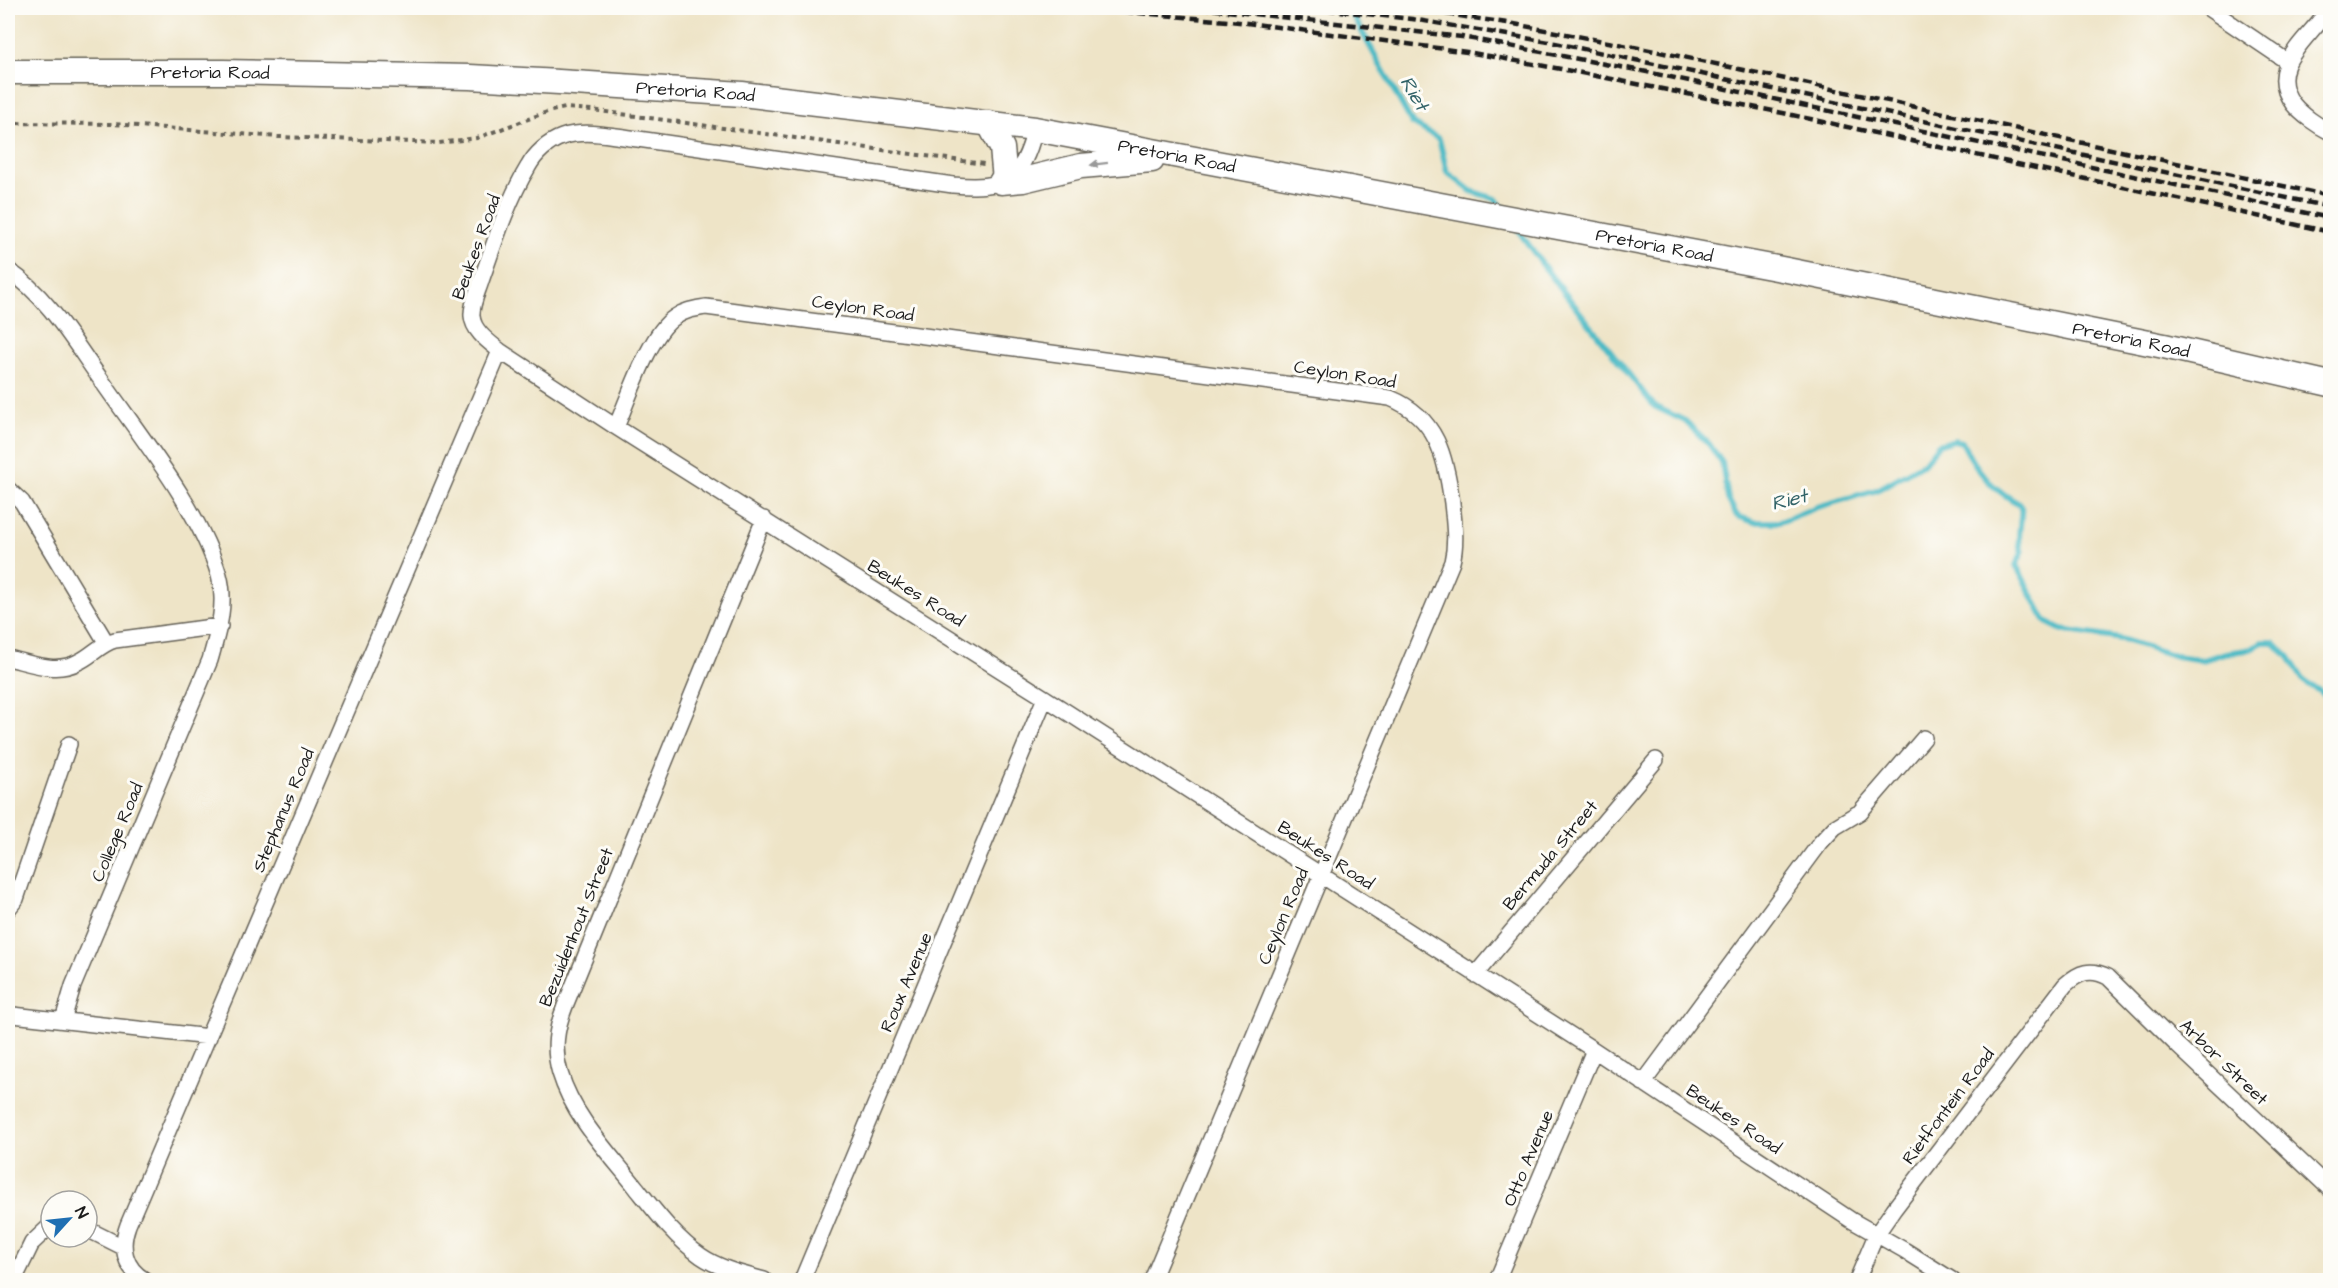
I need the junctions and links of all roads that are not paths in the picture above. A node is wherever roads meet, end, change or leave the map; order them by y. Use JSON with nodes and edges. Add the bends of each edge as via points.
{"nodes":[{"id":1,"x":2208,"y":8,"type":"edge"},
{"id":2,"x":2329,"y":8,"type":"edge"},
{"id":3,"x":2288,"y":62,"type":"junction"},
{"id":4,"x":8,"y":72,"type":"edge"},
{"id":5,"x":989,"y":123,"type":"junction"},
{"id":6,"x":1035,"y":129,"type":"junction"},
{"id":7,"x":2331,"y":132,"type":"edge"},
{"id":8,"x":1178,"y":157,"type":"junction"},
{"id":9,"x":1003,"y":176,"type":"junction"},
{"id":10,"x":8,"y":270,"type":"edge"},
{"id":11,"x":500,"y":351,"type":"junction"},
{"id":12,"x":2331,"y":384,"type":"edge"},
{"id":13,"x":616,"y":427,"type":"junction"},
{"id":14,"x":8,"y":489,"type":"edge"},
{"id":15,"x":764,"y":519,"type":"junction"},
{"id":16,"x":220,"y":626,"type":"junction"},
{"id":17,"x":106,"y":642,"type":"junction"},
{"id":18,"x":8,"y":658,"type":"edge"},
{"id":19,"x":1045,"y":698,"type":"junction"},
{"id":20,"x":1924,"y":738,"type":"dead end"},
{"id":21,"x":69,"y":744,"type":"dead end"},
{"id":22,"x":1656,"y":760,"type":"dead end"},
{"id":23,"x":1322,"y":875,"type":"junction"},
{"id":24,"x":8,"y":909,"type":"edge"},
{"id":25,"x":2088,"y":971,"type":"joint"},
{"id":26,"x":1475,"y":975,"type":"junction"},
{"id":27,"x":13,"y":1015,"type":"dead end"},
{"id":28,"x":63,"y":1020,"type":"junction"},
{"id":29,"x":209,"y":1037,"type":"junction"},
{"id":30,"x":1594,"y":1050,"type":"junction"},
{"id":31,"x":1643,"y":1083,"type":"junction"},
{"id":32,"x":2331,"y":1189,"type":"edge"},
{"id":33,"x":99,"y":1235,"type":"edge"},
{"id":34,"x":1876,"y":1235,"type":"junction"},
{"id":35,"x":39,"y":1236,"type":"edge"},
{"id":36,"x":123,"y":1247,"type":"junction"},
{"id":37,"x":8,"y":1278,"type":"edge"},
{"id":38,"x":14,"y":1281,"type":"edge"},
{"id":39,"x":145,"y":1281,"type":"edge"},
{"id":40,"x":765,"y":1281,"type":"edge"},
{"id":41,"x":802,"y":1281,"type":"edge"},
{"id":42,"x":1152,"y":1281,"type":"edge"},
{"id":43,"x":1497,"y":1281,"type":"edge"},
{"id":44,"x":1857,"y":1281,"type":"edge"},
{"id":45,"x":1952,"y":1281,"type":"edge"}],
"edges":[{"from":1,"to":3,"type":"street"},
{"from":2,"to":3,"type":"street"},
{"from":3,"to":7,"type":"street","via":[[2283,85],[2288,97],[2297,109]]},
{"from":4,"to":5,"type":"main road","name":"Pretoria Road","via":[[470,77],[742,94]]},
{"from":5,"to":6,"type":"main road","name":"Pretoria Road"},
{"from":5,"to":9,"type":"main road","via":[[1002,148]]},
{"from":6,"to":8,"type":"main road","name":"Pretoria Road"},
{"from":6,"to":9,"type":"street","via":[[1024,163]]},
{"from":8,"to":9,"type":"main road","one_way":true,"via":[[1081,166],[1023,180]]},
{"from":8,"to":12,"type":"main road","name":"Pretoria Road","via":[[1798,272]]},
{"from":9,"to":11,"type":"street","name":"Beukes Road","via":[[984,187],[953,185],[639,139],[592,134],[561,138],[538,153],[528,167],[498,233],[472,309],[478,330]]},
{"from":10,"to":16,"type":"street","name":"College Road","via":[[55,317],[174,487],[219,575],[223,595]]},
{"from":11,"to":13,"type":"street","name":"Beukes Road"},
{"from":11,"to":29,"type":"street","name":"Stephanus Road"},
{"from":13,"to":15,"type":"street","name":"Beukes Road"},
{"from":13,"to":23,"type":"street","name":"Ceylon Road","via":[[651,345],[662,330],[674,317],[706,307],[1368,394],[1407,405],[1421,417],[1443,456],[1456,546]]},
{"from":14,"to":17,"type":"street","via":[[22,502]]},
{"from":15,"to":19,"type":"street","name":"Beukes Road"},
{"from":15,"to":40,"type":"street","name":"Bezuidenhout Street","via":[[565,1006],[556,1041],[560,1073],[583,1119],[654,1209],[683,1242],[709,1262]]},
{"from":16,"to":17,"type":"street"},
{"from":16,"to":28,"type":"street","name":"College Road","via":[[210,660],[73,986]]},
{"from":17,"to":18,"type":"street","via":[[69,666],[52,668]]},
{"from":19,"to":23,"type":"street","name":"Beukes Road"},
{"from":19,"to":41,"type":"street","name":"Roux Avenue"},
{"from":20,"to":31,"type":"street","via":[[1860,812],[1835,827],[1821,842]]},
{"from":21,"to":24,"type":"street","via":[[16,899]]},
{"from":22,"to":26,"type":"street","name":"Bermuda Street"},
{"from":23,"to":26,"type":"street","name":"Beukes Road"},
{"from":23,"to":42,"type":"street","name":"Ceylon Road"},
{"from":25,"to":32,"type":"street","name":"Arbor Street","via":[[2108,977]]},
{"from":25,"to":34,"type":"street","name":"Rietfontein Road","via":[[2076,975],[2066,985]]},
{"from":26,"to":30,"type":"street","name":"Beukes Road"},
{"from":27,"to":28,"type":"street"},
{"from":28,"to":29,"type":"street"},
{"from":29,"to":36,"type":"street","name":"Stephanus Road","via":[[128,1225]]},
{"from":30,"to":31,"type":"street","name":"Beukes Road"},
{"from":30,"to":43,"type":"street","name":"Otto Avenue"},
{"from":31,"to":34,"type":"street","name":"Beukes Road"},
{"from":33,"to":36,"type":"street"},
{"from":34,"to":44,"type":"street","name":"Rietfontein Road"},
{"from":34,"to":45,"type":"street","name":"Beukes Road"},
{"from":35,"to":38,"type":"street"},
{"from":36,"to":39,"type":"street","via":[[128,1264]]},
{"from":37,"to":38,"type":"street"}]}
